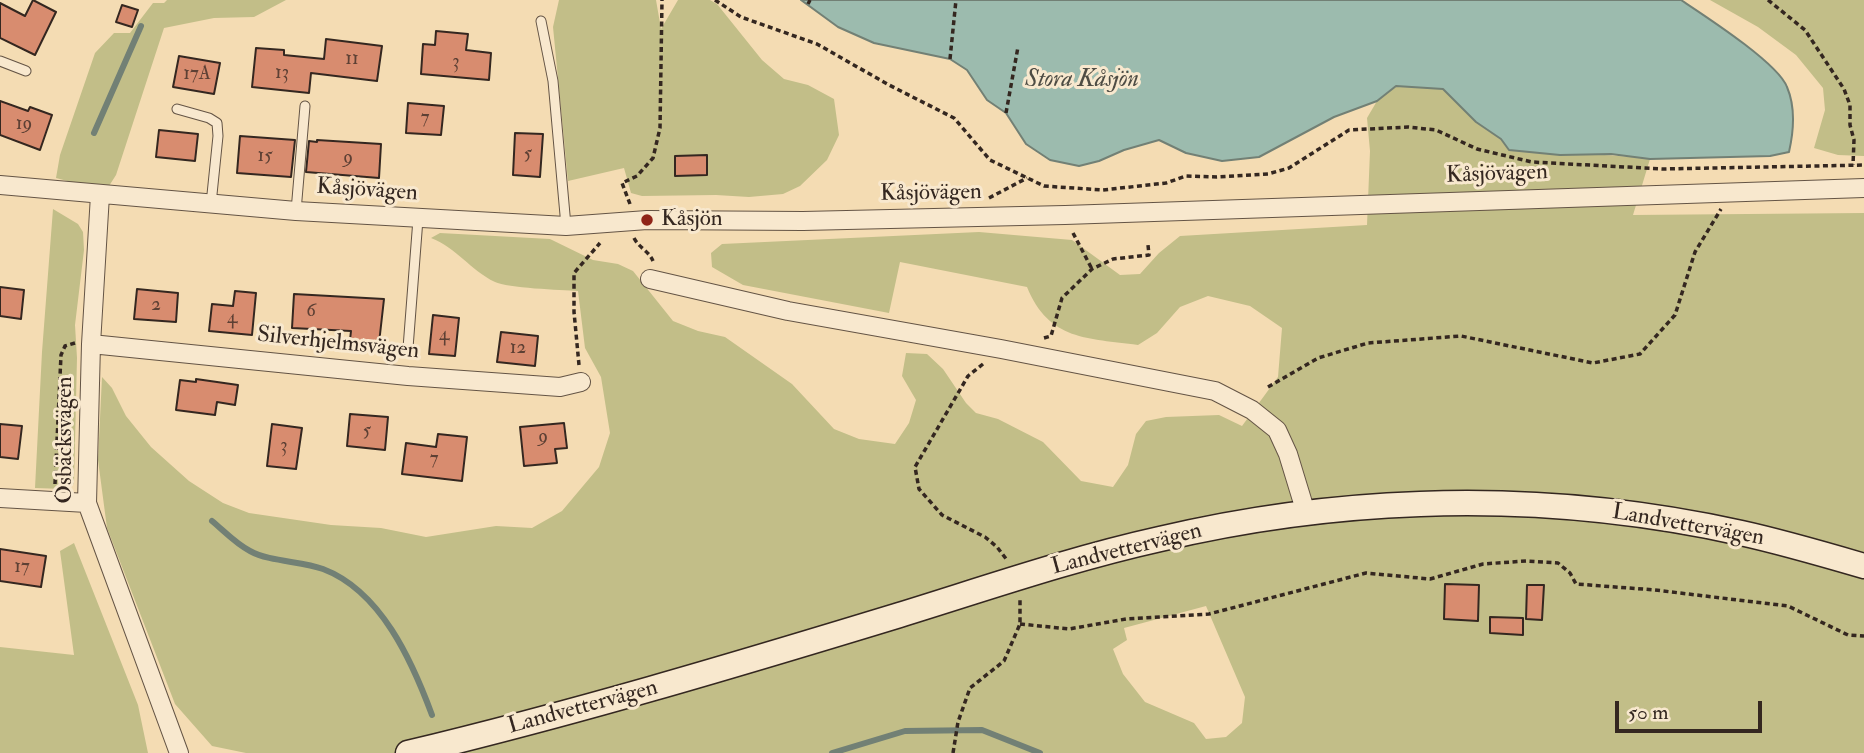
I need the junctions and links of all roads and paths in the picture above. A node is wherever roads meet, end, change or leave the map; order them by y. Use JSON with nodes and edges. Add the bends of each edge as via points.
{"nodes":[{"id":1,"x":662,"y":0,"type":"edge"},
{"id":2,"x":715,"y":0,"type":"edge"},
{"id":3,"x":956,"y":0,"type":"edge"},
{"id":4,"x":1768,"y":0,"type":"edge"},
{"id":5,"x":541,"y":21,"type":"dead end"},
{"id":6,"x":1018,"y":47,"type":"dead end"},
{"id":7,"x":950,"y":59,"type":"dead end"},
{"id":8,"x":0,"y":61,"type":"edge"},
{"id":9,"x":26,"y":72,"type":"dead end"},
{"id":10,"x":304,"y":106,"type":"dead end"},
{"id":11,"x":177,"y":109,"type":"dead end"},
{"id":12,"x":1006,"y":113,"type":"dead end"},
{"id":13,"x":1853,"y":165,"type":"junction"},
{"id":14,"x":1864,"y":165,"type":"edge"},
{"id":15,"x":1027,"y":178,"type":"junction"},
{"id":16,"x":1166,"y":183,"type":"junction"},
{"id":17,"x":0,"y":185,"type":"edge"},
{"id":18,"x":1864,"y":188,"type":"edge"},
{"id":19,"x":1160,"y":189,"type":"dead end"},
{"id":20,"x":1732,"y":193,"type":"junction"},
{"id":21,"x":100,"y":194,"type":"junction"},
{"id":22,"x":211,"y":204,"type":"junction"},
{"id":23,"x":296,"y":211,"type":"junction"},
{"id":24,"x":1065,"y":215,"type":"junction"},
{"id":25,"x":971,"y":217,"type":"junction"},
{"id":26,"x":418,"y":219,"type":"junction"},
{"id":27,"x":630,"y":222,"type":"junction"},
{"id":28,"x":566,"y":226,"type":"junction"},
{"id":29,"x":603,"y":241,"type":"dead end"},
{"id":30,"x":1148,"y":245,"type":"dead end"},
{"id":31,"x":1092,"y":270,"type":"junction"},
{"id":32,"x":650,"y":279,"type":"joint"},
{"id":33,"x":1037,"y":340,"type":"dead end"},
{"id":34,"x":91,"y":344,"type":"junction"},
{"id":35,"x":408,"y":348,"type":"dead end"},
{"id":36,"x":1001,"y":349,"type":"junction"},
{"id":37,"x":581,"y":382,"type":"joint"},
{"id":38,"x":1268,"y":387,"type":"dead end"},
{"id":39,"x":55,"y":493,"type":"dead end"},
{"id":40,"x":0,"y":498,"type":"edge"},
{"id":41,"x":87,"y":503,"type":"junction"},
{"id":42,"x":1306,"y":513,"type":"junction"},
{"id":43,"x":1007,"y":560,"type":"dead end"},
{"id":44,"x":1864,"y":566,"type":"edge"},
{"id":45,"x":1020,"y":600,"type":"dead end"},
{"id":46,"x":1020,"y":624,"type":"junction"},
{"id":47,"x":1864,"y":636,"type":"edge"},
{"id":48,"x":180,"y":753,"type":"edge"},
{"id":49,"x":408,"y":753,"type":"edge"},
{"id":50,"x":953,"y":753,"type":"edge"}],
"edges":[{"from":1,"to":27,"type":"path","via":[[660,128],[653,158],[637,176],[622,183],[631,206]]},
{"from":2,"to":15,"type":"path","via":[[741,17],[817,44],[954,118],[990,160]]},
{"from":3,"to":7,"type":"path"},
{"from":4,"to":13,"type":"path","via":[[1805,30],[1844,89],[1850,105]]},
{"from":5,"to":28,"type":"lane","via":[[553,81]]},
{"from":6,"to":12,"type":"path"},
{"from":8,"to":9,"type":"lane"},
{"from":10,"to":23,"type":"lane"},
{"from":11,"to":22,"type":"lane","via":[[216,123]]},
{"from":13,"to":14,"type":"path"},
{"from":13,"to":16,"type":"path","via":[[1663,169],[1532,162],[1477,149],[1436,130],[1408,127],[1349,130],[1289,168],[1268,174],[1186,176]]},
{"from":15,"to":16,"type":"path","via":[[1044,187],[1103,190]]},
{"from":15,"to":25,"type":"path","via":[[991,196]]},
{"from":16,"to":19,"type":"path"},
{"from":17,"to":21,"type":"street","name":"Kåsjövägen"},
{"from":18,"to":20,"type":"street","name":"Kåsjövägen"},
{"from":20,"to":24,"type":"street","name":"Kåsjövägen"},
{"from":20,"to":38,"type":"path","via":[[1695,252],[1675,315],[1640,354],[1593,363],[1461,337],[1368,343],[1318,358]]},
{"from":21,"to":22,"type":"street","name":"Kåsjövägen"},
{"from":21,"to":34,"type":"street","name":"Osbäcksvägen"},
{"from":22,"to":23,"type":"street","name":"Kåsjövägen"},
{"from":23,"to":26,"type":"street","name":"Kåsjövägen"},
{"from":24,"to":25,"type":"street","name":"Kåsjövägen"},
{"from":24,"to":31,"type":"path"},
{"from":25,"to":27,"type":"street","name":"Kåsjövägen"},
{"from":26,"to":28,"type":"street","name":"Kåsjövägen"},
{"from":26,"to":35,"type":"lane"},
{"from":27,"to":28,"type":"street","name":"Kåsjövägen"},
{"from":27,"to":32,"type":"path","via":[[638,247],[650,255],[655,266]]},
{"from":29,"to":37,"type":"path","via":[[574,273]]},
{"from":30,"to":31,"type":"path","via":[[1149,256],[1113,259]]},
{"from":31,"to":33,"type":"path","via":[[1062,298],[1051,336]]},
{"from":32,"to":36,"type":"street","via":[[788,311]]},
{"from":34,"to":37,"type":"street","name":"Silverhjelmsvägen","via":[[408,376],[560,387]]},
{"from":34,"to":39,"type":"path","via":[[71,343],[61,355]]},
{"from":34,"to":41,"type":"street","name":"Osbäcksvägen"},
{"from":36,"to":42,"type":"street","via":[[1216,391],[1252,410],[1277,430]]},
{"from":36,"to":43,"type":"path","via":[[968,376],[915,467],[919,489],[942,515],[985,537]]},
{"from":40,"to":41,"type":"street"},
{"from":41,"to":48,"type":"street","name":"Osbäcksvägen"},
{"from":42,"to":44,"type":"street","name":"Landvettervägen","via":[[1478,503],[1604,511],[1742,533]]},
{"from":42,"to":49,"type":"street","name":"Landvettervägen","via":[[1157,539],[676,682]]},
{"from":45,"to":46,"type":"path"},
{"from":46,"to":47,"type":"path","via":[[1069,629],[1126,619],[1209,614],[1366,573],[1430,579],[1483,564],[1526,561],[1558,564],[1576,584],[1787,606],[1848,635]]},
{"from":46,"to":50,"type":"path","via":[[1004,661],[970,688]]}]}
